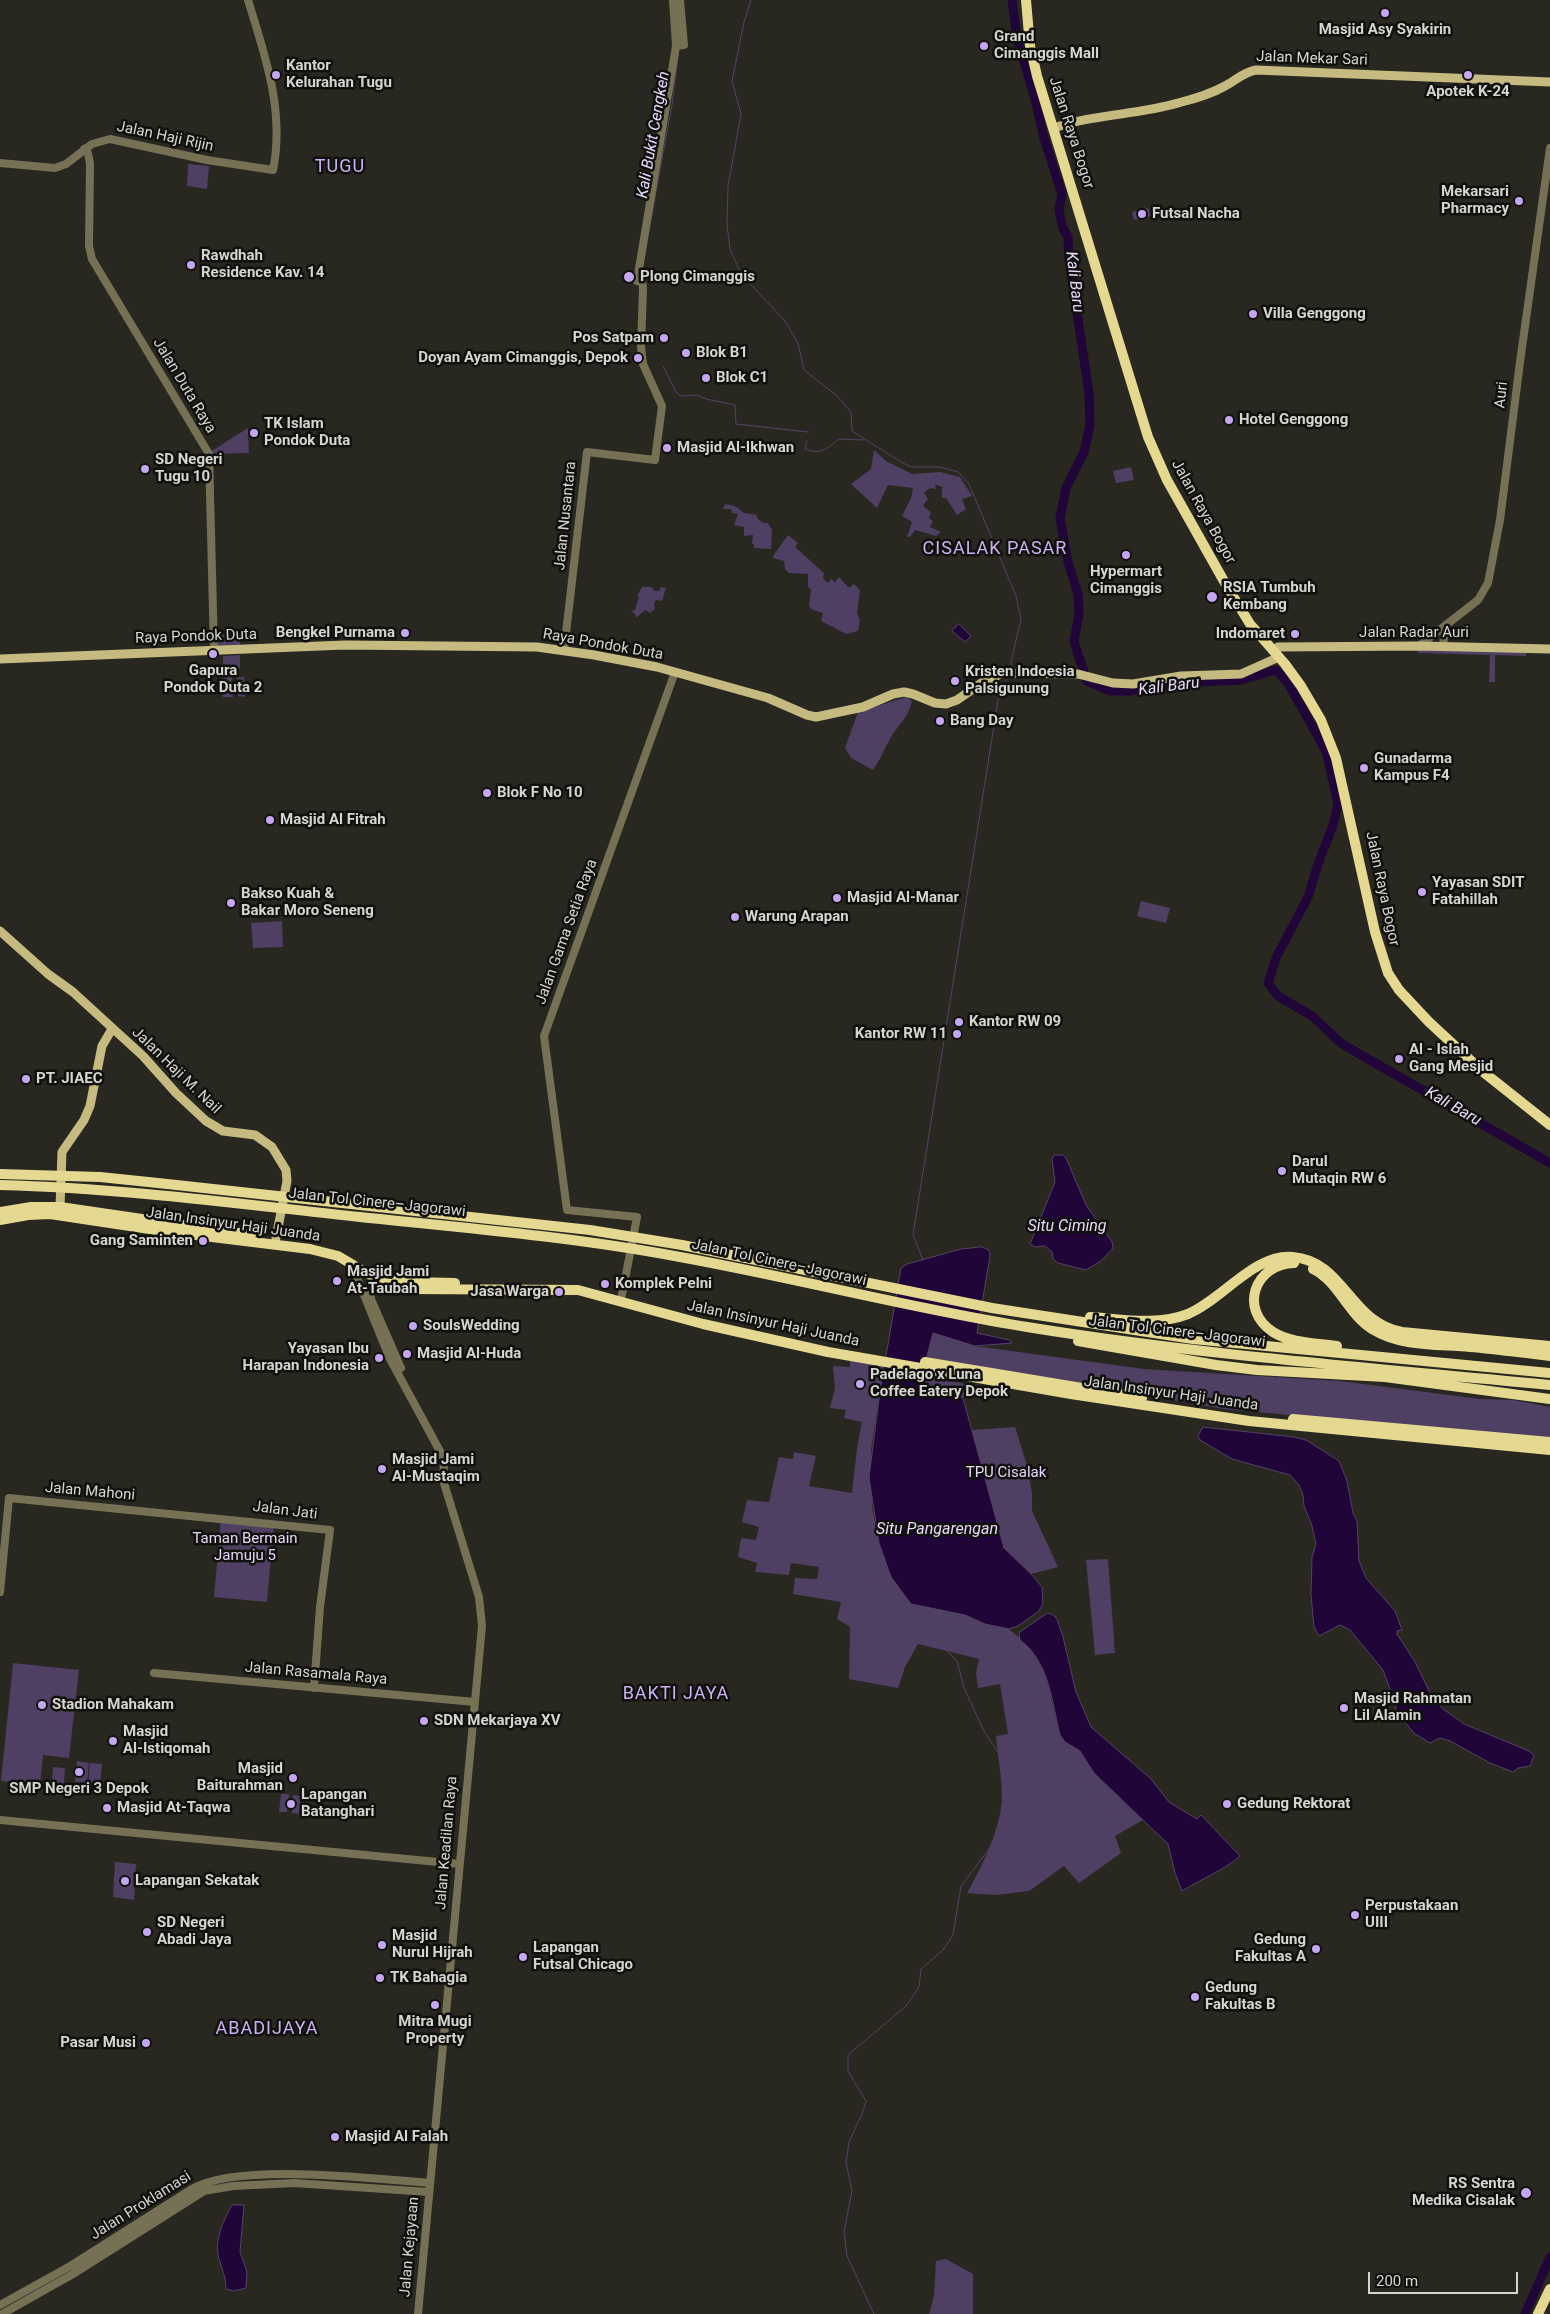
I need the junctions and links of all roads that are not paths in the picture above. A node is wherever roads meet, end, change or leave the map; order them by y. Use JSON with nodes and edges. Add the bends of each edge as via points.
{"nodes":[{"id":1,"x":248,"y":0,"type":"edge"},
{"id":2,"x":673,"y":0,"type":"edge"},
{"id":3,"x":680,"y":0,"type":"edge"},
{"id":4,"x":1026,"y":0,"type":"edge"},
{"id":5,"x":1031,"y":0,"type":"edge"},
{"id":6,"x":680,"y":45,"type":"junction"},
{"id":7,"x":1550,"y":82,"type":"edge"},
{"id":8,"x":1056,"y":127,"type":"junction"},
{"id":9,"x":1550,"y":148,"type":"edge"},
{"id":10,"x":84,"y":149,"type":"junction"},
{"id":11,"x":0,"y":163,"type":"edge"},
{"id":12,"x":1445,"y":626,"type":"junction"},
{"id":13,"x":1419,"y":646,"type":"junction"},
{"id":14,"x":1444,"y":647,"type":"junction"},
{"id":15,"x":1550,"y":649,"type":"edge"},
{"id":16,"x":214,"y":650,"type":"junction"},
{"id":17,"x":564,"y":650,"type":"junction"},
{"id":18,"x":1278,"y":652,"type":"junction"},
{"id":19,"x":0,"y":659,"type":"edge"},
{"id":20,"x":675,"y":672,"type":"junction"},
{"id":21,"x":1358,"y":833,"type":"junction"},
{"id":22,"x":0,"y":931,"type":"edge"},
{"id":23,"x":112,"y":1029,"type":"junction"},
{"id":24,"x":1550,"y":1120,"type":"edge"},
{"id":25,"x":1550,"y":1125,"type":"edge"},
{"id":26,"x":0,"y":1174,"type":"edge"},
{"id":27,"x":0,"y":1185,"type":"edge"},
{"id":28,"x":60,"y":1202,"type":"junction"},
{"id":29,"x":0,"y":1212,"type":"edge"},
{"id":30,"x":0,"y":1220,"type":"edge"},
{"id":31,"x":163,"y":1227,"type":"junction"},
{"id":32,"x":276,"y":1238,"type":"junction"},
{"id":33,"x":351,"y":1263,"type":"junction"},
{"id":34,"x":380,"y":1281,"type":"junction"},
{"id":35,"x":367,"y":1295,"type":"junction"},
{"id":36,"x":622,"y":1295,"type":"junction"},
{"id":37,"x":1034,"y":1314,"type":"junction"},
{"id":38,"x":1023,"y":1326,"type":"junction"},
{"id":39,"x":1550,"y":1346,"type":"edge"},
{"id":40,"x":1550,"y":1356,"type":"edge"},
{"id":41,"x":880,"y":1358,"type":"junction"},
{"id":42,"x":1406,"y":1359,"type":"junction"},
{"id":43,"x":1550,"y":1373,"type":"edge"},
{"id":44,"x":1550,"y":1385,"type":"edge"},
{"id":45,"x":1072,"y":1391,"type":"junction"},
{"id":46,"x":1550,"y":1400,"type":"edge"},
{"id":47,"x":1550,"y":1442,"type":"edge"},
{"id":48,"x":1550,"y":1450,"type":"edge"},
{"id":49,"x":168,"y":1513,"type":"joint"},
{"id":50,"x":0,"y":1592,"type":"edge"},
{"id":51,"x":154,"y":1672,"type":"dead end"},
{"id":52,"x":314,"y":1688,"type":"junction"},
{"id":53,"x":475,"y":1702,"type":"junction"},
{"id":54,"x":0,"y":1820,"type":"edge"},
{"id":55,"x":459,"y":1864,"type":"junction"},
{"id":56,"x":258,"y":2180,"type":"junction"},
{"id":57,"x":430,"y":2183,"type":"junction"},
{"id":58,"x":429,"y":2192,"type":"junction"},
{"id":59,"x":1550,"y":2289,"type":"edge"},
{"id":60,"x":24,"y":2297,"type":"junction"},
{"id":61,"x":1550,"y":2302,"type":"edge"},
{"id":62,"x":0,"y":2305,"type":"edge"},
{"id":63,"x":2,"y":2314,"type":"edge"},
{"id":64,"x":418,"y":2314,"type":"edge"},
{"id":65,"x":1538,"y":2314,"type":"edge"},
{"id":66,"x":1544,"y":2314,"type":"edge"}],
"edges":[{"from":1,"to":10,"type":"street","name":"Jalan Haji Rijin","via":[[275,99],[278,140],[272,170],[110,139]]},
{"from":2,"to":6,"type":"street"},
{"from":3,"to":6,"type":"street"},
{"from":4,"to":8,"type":"highway","name":"Jalan Raya Bogor","via":[[1030,46],[1037,76]]},
{"from":5,"to":8,"type":"highway","name":"Jalan Raya Bogor","via":[[1036,52]]},
{"from":6,"to":17,"type":"street","name":"Jalan Nusantara","via":[[636,278],[642,294],[643,364],[662,406],[655,460],[587,452]]},
{"from":7,"to":8,"type":"main road","name":"Jalan Mekar Sari","via":[[1256,70],[1176,104]]},
{"from":8,"to":18,"type":"highway","name":"Jalan Raya Bogor","via":[[1148,437],[1167,480],[1250,624]]},
{"from":9,"to":12,"type":"street","name":"Auri","via":[[1500,520],[1488,583],[1478,600]]},
{"from":10,"to":11,"type":"street","name":"Jalan Haji Rijin","via":[[66,164],[55,168]]},
{"from":10,"to":16,"type":"street","name":"Jalan Duta Raya","via":[[90,164],[89,246],[92,259],[209,454]]},
{"from":12,"to":13,"type":"street","name":"Auri"},
{"from":12,"to":14,"type":"street"},
{"from":13,"to":14,"type":"main road","name":"Jalan Radar Auri"},
{"from":13,"to":18,"type":"main road","name":"Jalan Radar Auri"},
{"from":14,"to":15,"type":"main road","name":"Jalan Radar Auri"},
{"from":16,"to":17,"type":"main road","name":"Raya Pondok Duta","via":[[376,645]]},
{"from":16,"to":19,"type":"main road","name":"Raya Pondok Duta"},
{"from":17,"to":20,"type":"main road","name":"Raya Pondok Duta"},
{"from":18,"to":20,"type":"main road","name":"Raya Pondok Duta","via":[[1253,670],[1235,675],[1181,676],[1124,684],[1078,674],[1011,672],[995,675],[946,704],[904,692],[863,707],[816,717],[768,698]]},
{"from":18,"to":21,"type":"highway","name":"Jalan Raya Bogor","via":[[1303,678],[1330,726],[1344,761]]},
{"from":20,"to":36,"type":"street","name":"Jalan Gama Setia Raya","via":[[544,1036],[567,1210],[637,1217]]},
{"from":21,"to":24,"type":"highway","name":"Jalan Raya Bogor","via":[[1381,934],[1400,981],[1425,1011],[1489,1071]]},
{"from":21,"to":25,"type":"highway","name":"Jalan Raya Bogor","via":[[1376,939],[1394,984],[1482,1071]]},
{"from":22,"to":23,"type":"main road","name":"Jalan Haji M. Nail"},
{"from":23,"to":28,"type":"main road","via":[[102,1046],[90,1106],[62,1152]]},
{"from":23,"to":32,"type":"main road","name":"Jalan Haji M. Nail","via":[[143,1056],[206,1122],[223,1131],[255,1135],[275,1152],[286,1170],[288,1181]]},
{"from":26,"to":37,"type":"highway","name":"Jalan Tol Cinere–Jagorawi","via":[[100,1177],[590,1230]]},
{"from":27,"to":38,"type":"highway","name":"Jalan Tol Cinere–Jagorawi","via":[[156,1194],[588,1242],[681,1257],[876,1299]]},
{"from":28,"to":29,"type":"highway","name":"Jalan Insinyur Haji Juanda"},
{"from":28,"to":31,"type":"highway","name":"Jalan Insinyur Haji Juanda"},
{"from":30,"to":31,"type":"highway","name":"Jalan Insinyur Haji Juanda","via":[[50,1214]]},
{"from":31,"to":32,"type":"highway","name":"Jalan Insinyur Haji Juanda"},
{"from":31,"to":33,"type":"highway","name":"Jalan Insinyur Haji Juanda","via":[[310,1249]]},
{"from":32,"to":36,"type":"highway","name":"Jalan Insinyur Haji Juanda","via":[[333,1248],[383,1275],[402,1281],[565,1282]]},
{"from":33,"to":34,"type":"highway","name":"Jalan Insinyur Haji Juanda"},
{"from":33,"to":35,"type":"street","name":"Jalan Keadilan Raya"},
{"from":34,"to":35,"type":"street"},
{"from":34,"to":41,"type":"highway","name":"Jalan Insinyur Haji Juanda","via":[[424,1290],[578,1290],[703,1324]]},
{"from":35,"to":53,"type":"street","name":"Jalan Keadilan Raya","via":[[390,1359],[441,1448],[445,1480],[479,1597],[482,1626]]},
{"from":36,"to":41,"type":"highway","name":"Jalan Insinyur Haji Juanda","via":[[715,1321]]},
{"from":37,"to":39,"type":"highway","via":[[1170,1319],[1214,1300],[1261,1264],[1290,1256],[1308,1259],[1321,1267],[1371,1320],[1387,1328]]},
{"from":37,"to":42,"type":"highway","name":"Jalan Tol Cinere–Jagorawi","via":[[1193,1339]]},
{"from":38,"to":44,"type":"highway","name":"Jalan Tol Cinere–Jagorawi","via":[[1193,1350]]},
{"from":38,"to":46,"type":"highway","via":[[1082,1342],[1216,1365],[1385,1377]]},
{"from":40,"to":42,"type":"highway","via":[[1392,1338],[1357,1317],[1318,1272],[1299,1264],[1278,1266],[1265,1274],[1257,1286],[1256,1312],[1275,1333],[1299,1341]]},
{"from":41,"to":45,"type":"highway","name":"Jalan Insinyur Haji Juanda"},
{"from":42,"to":43,"type":"highway","name":"Jalan Tol Cinere–Jagorawi"},
{"from":45,"to":47,"type":"highway","name":"Jalan Insinyur Haji Juanda","via":[[1244,1414]]},
{"from":45,"to":48,"type":"highway","name":"Jalan Insinyur Haji Juanda","via":[[1249,1421]]},
{"from":49,"to":50,"type":"street","name":"Jalan Mahoni","via":[[10,1498]]},
{"from":49,"to":52,"type":"street","name":"Jalan Jati","via":[[330,1530]]},
{"from":51,"to":52,"type":"street","name":"Jalan Rasamala Raya"},
{"from":52,"to":53,"type":"street","name":"Jalan Rasamala Raya"},
{"from":53,"to":55,"type":"street","name":"Jalan Keadilan Raya"},
{"from":54,"to":55,"type":"street"},
{"from":55,"to":57,"type":"street","name":"Jalan Keadilan Raya"},
{"from":56,"to":57,"type":"street","name":"Jalan Proklamasi","via":[[312,2176]]},
{"from":56,"to":58,"type":"street","name":"Jalan Proklamasi"},
{"from":56,"to":60,"type":"street","name":"Jalan Proklamasi","via":[[192,2189]]},
{"from":57,"to":58,"type":"street","name":"Jalan Kejayaan"},
{"from":58,"to":64,"type":"street","name":"Jalan Kejayaan"},
{"from":59,"to":65,"type":"highway"},
{"from":60,"to":62,"type":"street","name":"Jalan Proklamasi"},
{"from":60,"to":63,"type":"street","name":"Jalan Proklamasi"},
{"from":61,"to":66,"type":"highway"}]}
